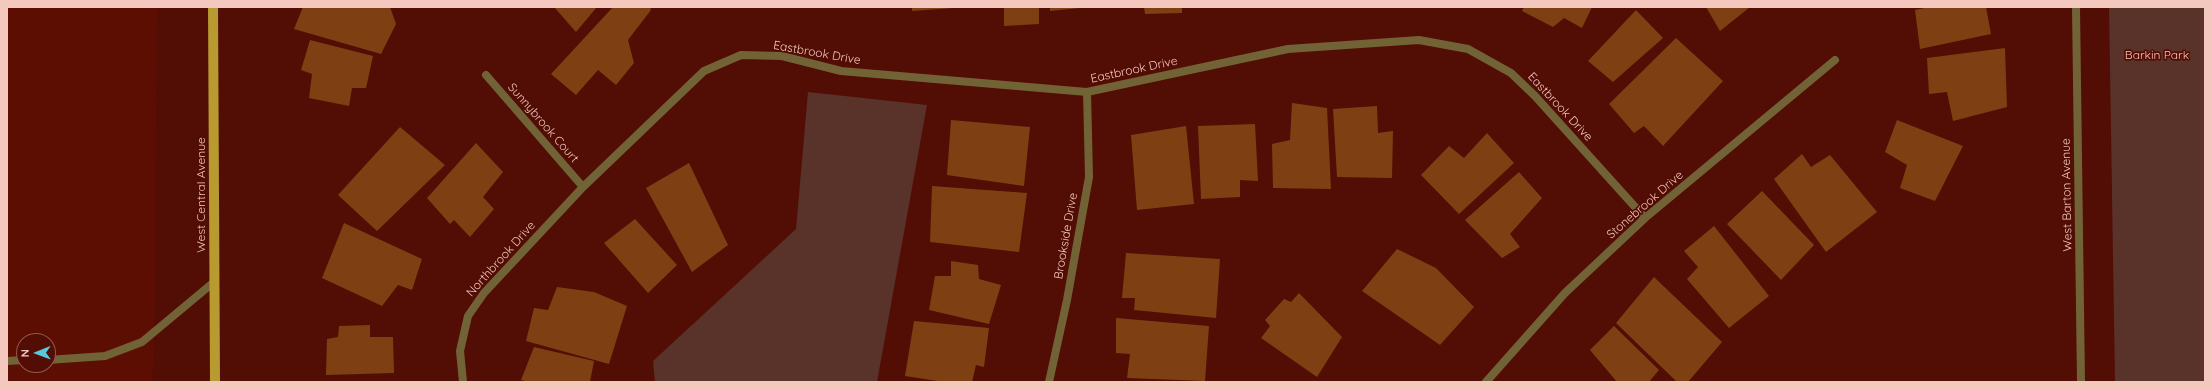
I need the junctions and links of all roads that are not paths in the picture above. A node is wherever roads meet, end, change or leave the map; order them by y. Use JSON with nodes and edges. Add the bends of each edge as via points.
{"nodes":[{"id":1,"x":213,"y":7,"type":"edge"},
{"id":2,"x":2076,"y":7,"type":"edge"},
{"id":3,"x":1835,"y":60,"type":"dead end"},
{"id":4,"x":486,"y":75,"type":"dead end"},
{"id":5,"x":1087,"y":92,"type":"junction"},
{"id":6,"x":582,"y":187,"type":"junction"},
{"id":7,"x":1645,"y":218,"type":"junction"},
{"id":8,"x":214,"y":282,"type":"junction"},
{"id":9,"x":56,"y":359,"type":"edge"},
{"id":10,"x":215,"y":382,"type":"edge"},
{"id":11,"x":463,"y":382,"type":"edge"},
{"id":12,"x":1048,"y":382,"type":"edge"},
{"id":13,"x":1486,"y":382,"type":"edge"},
{"id":14,"x":2081,"y":382,"type":"edge"}],
"edges":[{"from":1,"to":8,"type":"main road","name":"West Central Avenue"},
{"from":2,"to":14,"type":"street","name":"West Barton Avenue"},
{"from":3,"to":7,"type":"street","name":"Stonebrook Drive"},
{"from":4,"to":6,"type":"street","name":"Sunnybrook Court"},
{"from":5,"to":6,"type":"street","name":"Eastbrook Drive","via":[[841,71],[782,56],[741,55],[704,71]]},
{"from":5,"to":7,"type":"street","name":"Eastbrook Drive","via":[[1288,49],[1419,40],[1468,49],[1511,73],[1536,96]]},
{"from":5,"to":12,"type":"street","name":"Brookside Drive","via":[[1089,177],[1067,300]]},
{"from":6,"to":11,"type":"street","name":"Northbrook Drive","via":[[484,293],[468,316],[460,351]]},
{"from":7,"to":13,"type":"street","name":"Stonebrook Drive","via":[[1565,293]]},
{"from":8,"to":9,"type":"street","via":[[142,342],[105,356]]},
{"from":8,"to":10,"type":"main road","name":"West Central Avenue"}]}
